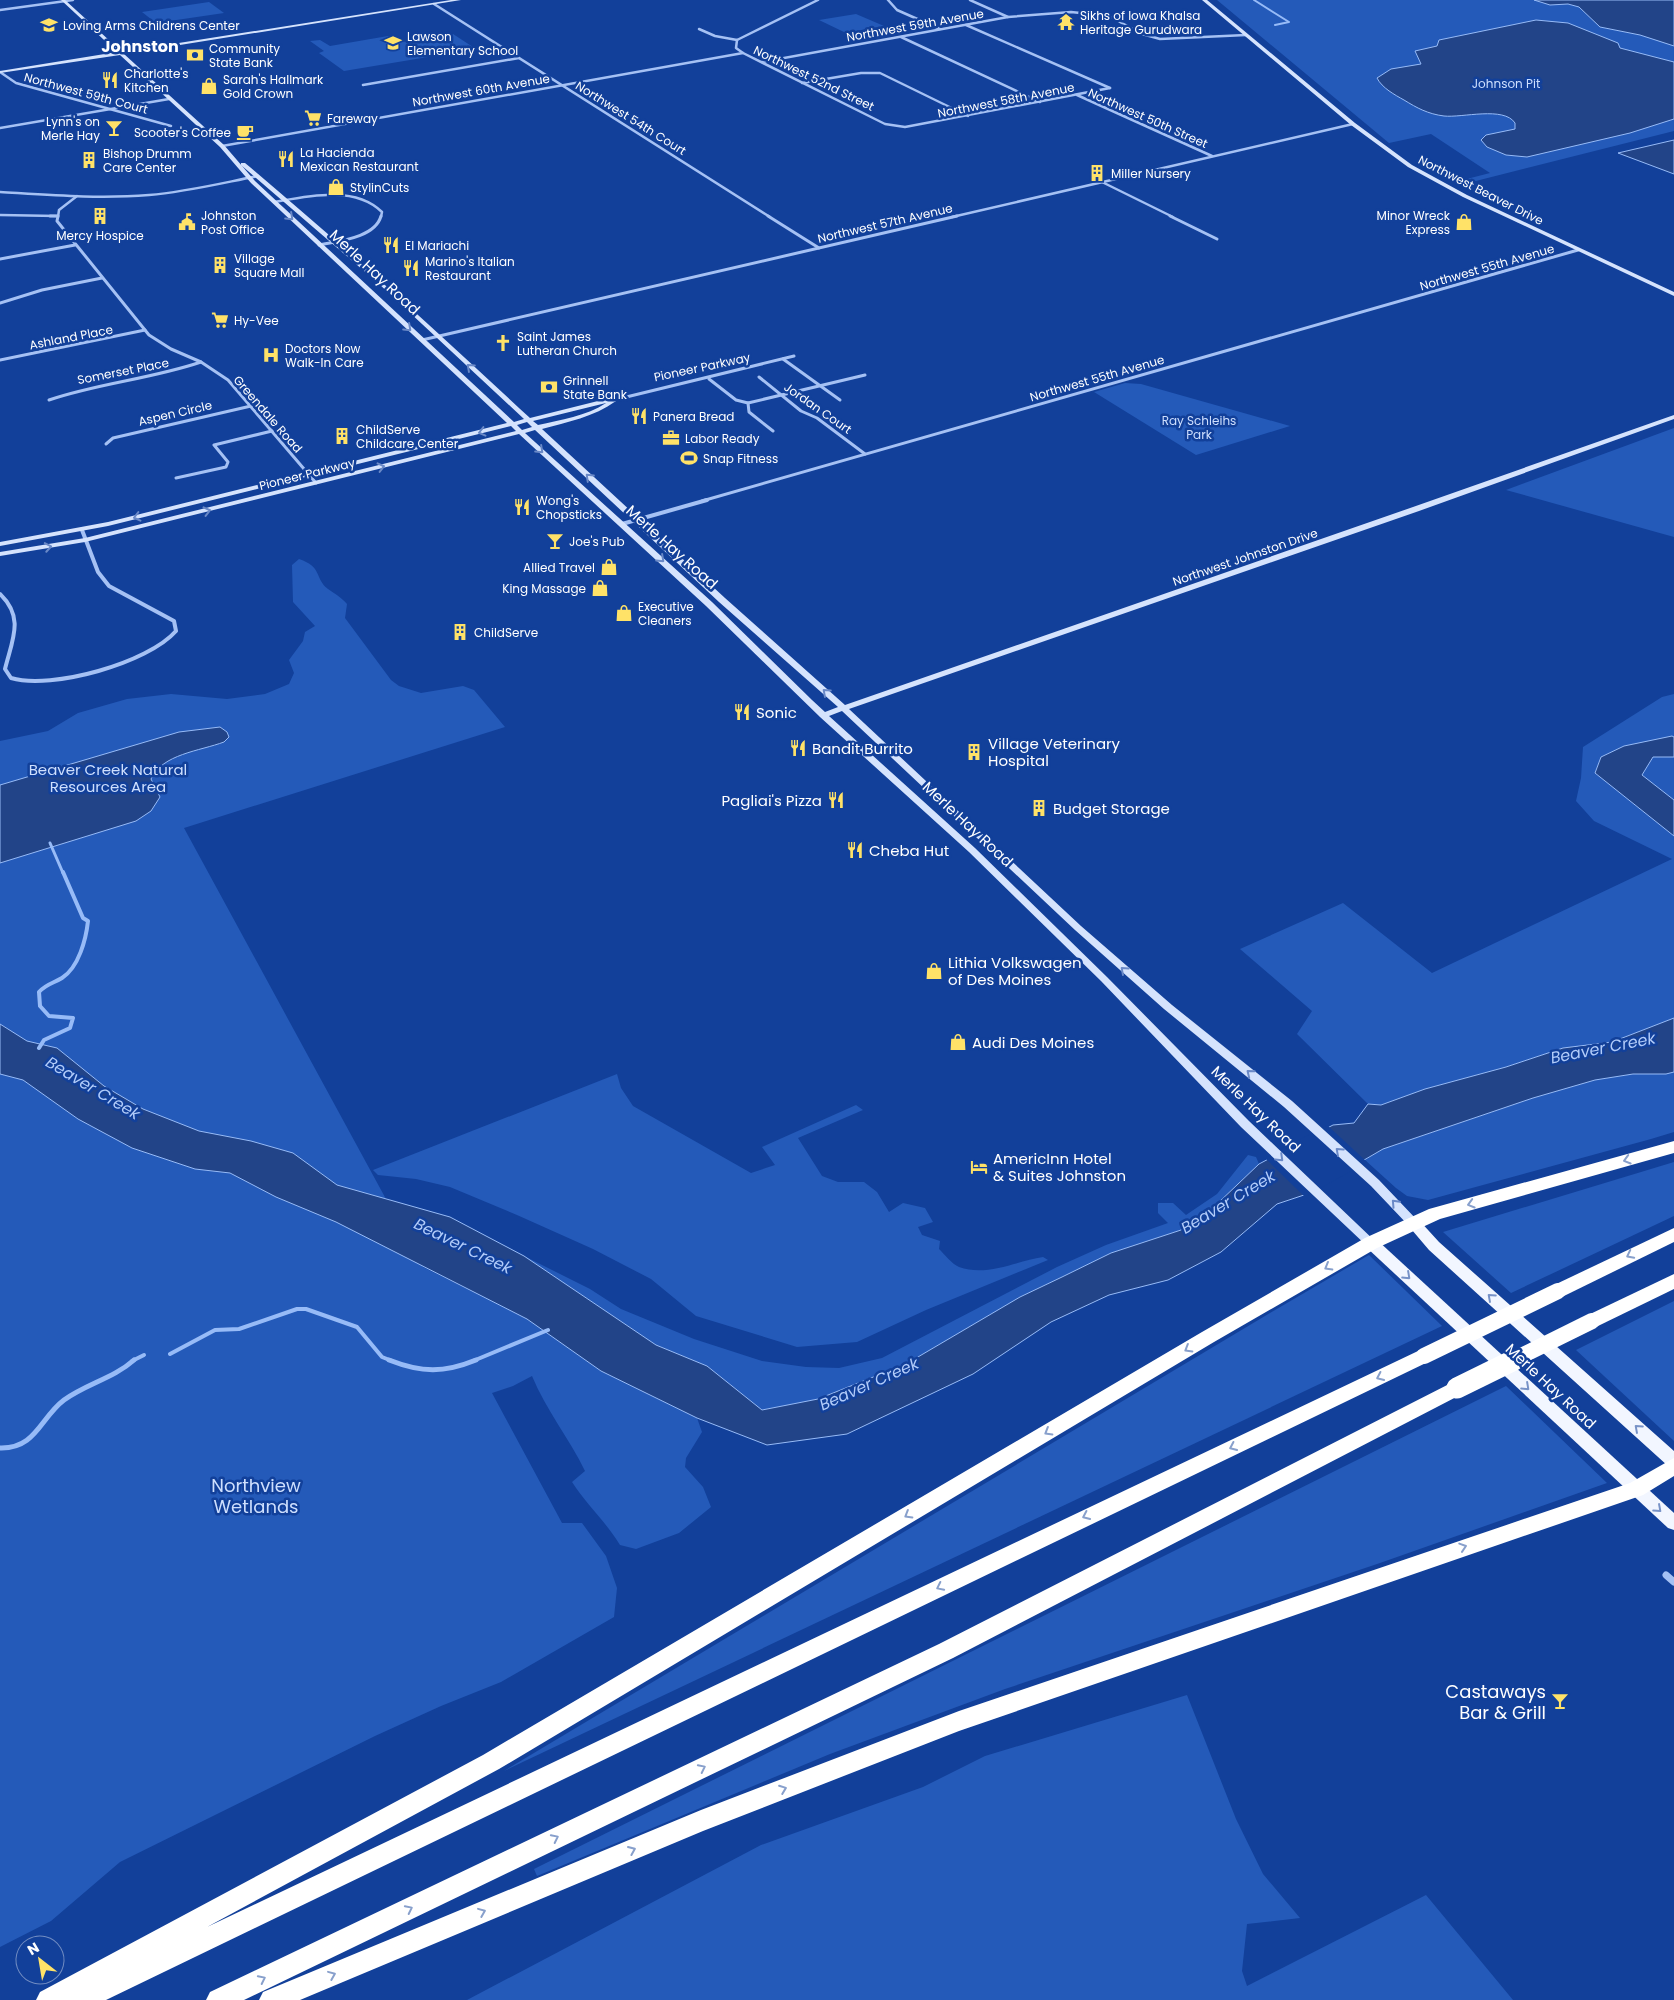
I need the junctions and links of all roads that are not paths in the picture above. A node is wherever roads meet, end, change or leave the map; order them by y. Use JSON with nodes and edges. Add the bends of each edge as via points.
{"nodes":[{"id":1,"x":73,"y":0,"type":"edge"},
{"id":2,"x":460,"y":0,"type":"edge"},
{"id":3,"x":818,"y":0,"type":"edge"},
{"id":4,"x":888,"y":0,"type":"edge"},
{"id":5,"x":970,"y":0,"type":"edge"},
{"id":6,"x":1204,"y":0,"type":"edge"},
{"id":7,"x":63,"y":1,"type":"edge"},
{"id":8,"x":434,"y":4,"type":"junction"},
{"id":9,"x":0,"y":10,"type":"edge"},
{"id":10,"x":1008,"y":17,"type":"junction"},
{"id":11,"x":966,"y":25,"type":"junction"},
{"id":12,"x":699,"y":28,"type":"dead end"},
{"id":13,"x":940,"y":30,"type":"junction"},
{"id":14,"x":1246,"y":35,"type":"junction"},
{"id":15,"x":901,"y":37,"type":"junction"},
{"id":16,"x":737,"y":40,"type":"junction"},
{"id":17,"x":743,"y":53,"type":"junction"},
{"id":18,"x":120,"y":54,"type":"junction"},
{"id":19,"x":520,"y":58,"type":"junction"},
{"id":20,"x":762,"y":62,"type":"junction"},
{"id":21,"x":0,"y":72,"type":"edge"},
{"id":22,"x":802,"y":83,"type":"junction"},
{"id":23,"x":363,"y":85,"type":"dead end"},
{"id":24,"x":562,"y":85,"type":"junction"},
{"id":25,"x":1110,"y":88,"type":"joint"},
{"id":26,"x":1076,"y":95,"type":"junction"},
{"id":27,"x":169,"y":99,"type":"junction"},
{"id":28,"x":1041,"y":102,"type":"junction"},
{"id":29,"x":112,"y":109,"type":"junction"},
{"id":30,"x":969,"y":116,"type":"junction"},
{"id":31,"x":1353,"y":124,"type":"junction"},
{"id":32,"x":171,"y":126,"type":"dead end"},
{"id":33,"x":905,"y":127,"type":"joint"},
{"id":34,"x":0,"y":128,"type":"edge"},
{"id":35,"x":222,"y":146,"type":"junction"},
{"id":36,"x":1212,"y":156,"type":"junction"},
{"id":37,"x":231,"y":157,"type":"junction"},
{"id":38,"x":258,"y":176,"type":"junction"},
{"id":39,"x":249,"y":178,"type":"junction"},
{"id":40,"x":1102,"y":182,"type":"junction"},
{"id":41,"x":0,"y":192,"type":"edge"},
{"id":42,"x":77,"y":196,"type":"junction"},
{"id":43,"x":286,"y":200,"type":"junction"},
{"id":44,"x":274,"y":202,"type":"junction"},
{"id":45,"x":0,"y":215,"type":"edge"},
{"id":46,"x":57,"y":216,"type":"junction"},
{"id":47,"x":1217,"y":239,"type":"dead end"},
{"id":48,"x":334,"y":242,"type":"junction"},
{"id":49,"x":76,"y":245,"type":"junction"},
{"id":50,"x":319,"y":245,"type":"junction"},
{"id":51,"x":819,"y":248,"type":"junction"},
{"id":52,"x":1578,"y":250,"type":"junction"},
{"id":53,"x":0,"y":259,"type":"edge"},
{"id":54,"x":102,"y":278,"type":"junction"},
{"id":55,"x":1674,"y":294,"type":"edge"},
{"id":56,"x":0,"y":303,"type":"edge"},
{"id":57,"x":145,"y":330,"type":"junction"},
{"id":58,"x":438,"y":336,"type":"junction"},
{"id":59,"x":422,"y":340,"type":"junction"},
{"id":60,"x":794,"y":356,"type":"dead end"},
{"id":61,"x":783,"y":359,"type":"junction"},
{"id":62,"x":0,"y":360,"type":"edge"},
{"id":63,"x":201,"y":362,"type":"junction"},
{"id":64,"x":865,"y":374,"type":"dead end"},
{"id":65,"x":759,"y":377,"type":"dead end"},
{"id":66,"x":709,"y":379,"type":"junction"},
{"id":67,"x":820,"y":386,"type":"junction"},
{"id":68,"x":783,"y":395,"type":"junction"},
{"id":69,"x":49,"y":400,"type":"dead end"},
{"id":70,"x":614,"y":400,"type":"junction"},
{"id":71,"x":840,"y":400,"type":"dead end"},
{"id":72,"x":748,"y":403,"type":"junction"},
{"id":73,"x":251,"y":406,"type":"junction"},
{"id":74,"x":1674,"y":417,"type":"edge"},
{"id":75,"x":529,"y":421,"type":"junction"},
{"id":76,"x":512,"y":425,"type":"junction"},
{"id":77,"x":536,"y":428,"type":"junction"},
{"id":78,"x":272,"y":431,"type":"junction"},
{"id":79,"x":773,"y":431,"type":"dead end"},
{"id":80,"x":520,"y":432,"type":"junction"},
{"id":81,"x":106,"y":444,"type":"dead end"},
{"id":82,"x":865,"y":454,"type":"junction"},
{"id":83,"x":309,"y":475,"type":"junction"},
{"id":84,"x":176,"y":478,"type":"dead end"},
{"id":85,"x":316,"y":483,"type":"junction"},
{"id":86,"x":634,"y":519,"type":"junction"},
{"id":87,"x":622,"y":524,"type":"junction"},
{"id":88,"x":82,"y":530,"type":"junction"},
{"id":89,"x":86,"y":540,"type":"junction"},
{"id":90,"x":0,"y":544,"type":"edge"},
{"id":91,"x":0,"y":554,"type":"edge"},
{"id":92,"x":0,"y":594,"type":"edge"},
{"id":93,"x":843,"y":708,"type":"junction"},
{"id":94,"x":823,"y":715,"type":"junction"},
{"id":95,"x":1674,"y":1147,"type":"edge"},
{"id":96,"x":1413,"y":1223,"type":"junction"},
{"id":97,"x":1674,"y":1234,"type":"edge"},
{"id":98,"x":1371,"y":1243,"type":"junction"},
{"id":99,"x":1674,"y":1281,"type":"edge"},
{"id":100,"x":1674,"y":1461,"type":"edge"},
{"id":101,"x":1674,"y":1466,"type":"edge"},
{"id":102,"x":1636,"y":1490,"type":"junction"},
{"id":103,"x":1674,"y":1523,"type":"edge"},
{"id":104,"x":1666,"y":1575,"type":"dead end"},
{"id":105,"x":1674,"y":1582,"type":"edge"},
{"id":106,"x":48,"y":2000,"type":"edge"},
{"id":107,"x":80,"y":2000,"type":"edge"},
{"id":108,"x":218,"y":2000,"type":"edge"},
{"id":109,"x":271,"y":2000,"type":"edge"}],
"edges":[{"from":1,"to":7,"type":"street"},
{"from":2,"to":8,"type":"main road"},
{"from":3,"to":16,"type":"street"},
{"from":4,"to":13,"type":"street","via":[[897,10]]},
{"from":5,"to":10,"type":"street"},
{"from":6,"to":14,"type":"main road","name":"Northwest Beaver Drive"},
{"from":7,"to":9,"type":"street"},
{"from":7,"to":18,"type":"main road","name":"Merle Hay Road"},
{"from":8,"to":18,"type":"main road"},
{"from":8,"to":19,"type":"street","name":"Northwest 54th Court"},
{"from":10,"to":11,"type":"street","name":"Northwest 59th Avenue"},
{"from":10,"to":14,"type":"street","name":"Northwest 59th Avenue","via":[[1091,12],[1109,16],[1142,34],[1160,39]]},
{"from":11,"to":13,"type":"street","name":"Northwest 59th Avenue"},
{"from":11,"to":25,"type":"street","name":"Northwest 50th Street"},
{"from":12,"to":16,"type":"street","name":"Northwest 52nd Street","via":[[715,36]]},
{"from":13,"to":15,"type":"street","name":"Northwest 59th Avenue"},
{"from":14,"to":31,"type":"main road","name":"Northwest Beaver Drive"},
{"from":15,"to":20,"type":"street","name":"Northwest 59th Avenue"},
{"from":15,"to":28,"type":"street"},
{"from":16,"to":17,"type":"street","name":"Northwest 52nd Street","via":[[736,48]]},
{"from":17,"to":20,"type":"street","name":"Northwest 52nd Street"},
{"from":17,"to":24,"type":"street","name":"Northwest 60th Avenue"},
{"from":18,"to":21,"type":"main road"},
{"from":18,"to":27,"type":"main road","name":"Merle Hay Road"},
{"from":19,"to":23,"type":"street"},
{"from":19,"to":24,"type":"street","name":"Northwest 54th Court"},
{"from":20,"to":22,"type":"street","name":"Northwest 52nd Street"},
{"from":21,"to":29,"type":"street","name":"Northwest 59th Court","via":[[16,83]]},
{"from":22,"to":30,"type":"street","via":[[880,73]]},
{"from":22,"to":33,"type":"street","name":"Northwest 52nd Street","via":[[885,124]]},
{"from":24,"to":35,"type":"street","name":"Northwest 60th Avenue"},
{"from":24,"to":51,"type":"street","name":"Northwest 54th Court"},
{"from":25,"to":26,"type":"street","name":"Northwest 58th Avenue"},
{"from":26,"to":28,"type":"street","name":"Northwest 58th Avenue"},
{"from":26,"to":36,"type":"street","name":"Northwest 50th Street"},
{"from":27,"to":29,"type":"street"},
{"from":27,"to":35,"type":"main road","name":"Merle Hay Road"},
{"from":28,"to":30,"type":"street","name":"Northwest 58th Avenue"},
{"from":29,"to":32,"type":"street","name":"Northwest 59th Court"},
{"from":29,"to":34,"type":"street"},
{"from":30,"to":33,"type":"street","name":"Northwest 58th Avenue"},
{"from":31,"to":36,"type":"street","name":"Northwest 57th Avenue"},
{"from":31,"to":52,"type":"main road","name":"Northwest Beaver Drive","via":[[1434,180]]},
{"from":35,"to":37,"type":"main road","name":"Merle Hay Road"},
{"from":36,"to":40,"type":"street","name":"Northwest 57th Avenue"},
{"from":37,"to":38,"type":"main road","name":"Merle Hay Road"},
{"from":37,"to":39,"type":"main road","name":"Merle Hay Road"},
{"from":38,"to":39,"type":"street"},
{"from":38,"to":43,"type":"main road","name":"Merle Hay Road"},
{"from":39,"to":42,"type":"street","via":[[150,195]]},
{"from":39,"to":44,"type":"main road","name":"Merle Hay Road"},
{"from":40,"to":47,"type":"street"},
{"from":40,"to":51,"type":"street","name":"Northwest 57th Avenue"},
{"from":41,"to":42,"type":"street"},
{"from":42,"to":46,"type":"street","via":[[66,203]]},
{"from":43,"to":44,"type":"street"},
{"from":43,"to":48,"type":"main road","name":"Merle Hay Road"},
{"from":43,"to":48,"type":"street","via":[[345,196],[366,200],[379,208],[382,214],[376,225]]},
{"from":44,"to":50,"type":"main road","name":"Merle Hay Road","one_way":true},
{"from":45,"to":46,"type":"street"},
{"from":46,"to":49,"type":"street","name":"Greendale Road","via":[[60,227]]},
{"from":48,"to":50,"type":"street"},
{"from":48,"to":58,"type":"main road","name":"Merle Hay Road"},
{"from":49,"to":53,"type":"street"},
{"from":49,"to":54,"type":"street","name":"Greendale Road"},
{"from":50,"to":59,"type":"main road","name":"Merle Hay Road","one_way":true},
{"from":51,"to":58,"type":"street","name":"Northwest 57th Avenue"},
{"from":52,"to":55,"type":"main road","name":"Northwest Beaver Drive"},
{"from":52,"to":82,"type":"street","name":"Northwest 55th Avenue"},
{"from":54,"to":56,"type":"street","via":[[42,290]]},
{"from":54,"to":57,"type":"street","name":"Greendale Road"},
{"from":57,"to":62,"type":"street","name":"Ashland Place"},
{"from":57,"to":63,"type":"street","name":"Greendale Road","via":[[159,342]]},
{"from":58,"to":59,"type":"street","name":"Northwest 57th Avenue"},
{"from":75,"to":58,"type":"main road","name":"Merle Hay Road","one_way":true},
{"from":59,"to":76,"type":"main road","name":"Merle Hay Road"},
{"from":60,"to":61,"type":"street","name":"Pioneer Parkway"},
{"from":61,"to":66,"type":"street","name":"Pioneer Parkway"},
{"from":61,"to":67,"type":"street"},
{"from":63,"to":69,"type":"street","name":"Somerset Place","via":[[164,374],[82,389]]},
{"from":63,"to":73,"type":"street","name":"Greendale Road","via":[[228,380]]},
{"from":64,"to":67,"type":"street"},
{"from":65,"to":68,"type":"street","name":"Jordan Court"},
{"from":66,"to":70,"type":"street","name":"Pioneer Parkway","via":[[656,388]]},
{"from":66,"to":72,"type":"street","via":[[736,400]]},
{"from":67,"to":68,"type":"street"},
{"from":67,"to":71,"type":"street"},
{"from":68,"to":72,"type":"street"},
{"from":68,"to":82,"type":"street","name":"Jordan Court"},
{"from":70,"to":75,"type":"main road","name":"Pioneer Parkway"},
{"from":70,"to":77,"type":"main road","name":"Pioneer Parkway","via":[[582,416]]},
{"from":72,"to":79,"type":"street","via":[[747,411]]},
{"from":73,"to":78,"type":"street","name":"Greendale Road"},
{"from":73,"to":81,"type":"street","name":"Aspen Circle","via":[[113,438]]},
{"from":74,"to":93,"type":"main road","name":"Northwest Johnston Drive"},
{"from":75,"to":76,"type":"main road","name":"Pioneer Parkway"},
{"from":75,"to":77,"type":"main road","name":"Merle Hay Road"},
{"from":76,"to":80,"type":"main road","name":"Merle Hay Road"},
{"from":76,"to":83,"type":"main road","name":"Pioneer Parkway","one_way":true},
{"from":77,"to":80,"type":"main road","name":"Pioneer Parkway"},
{"from":86,"to":77,"type":"main road","name":"Merle Hay Road","one_way":true},
{"from":78,"to":83,"type":"street","name":"Greendale Road"},
{"from":78,"to":84,"type":"street","via":[[214,445],[228,462],[226,467]]},
{"from":85,"to":80,"type":"main road","name":"Pioneer Parkway","one_way":true},
{"from":80,"to":87,"type":"main road","name":"Merle Hay Road","one_way":true},
{"from":82,"to":86,"type":"street","name":"Northwest 55th Avenue"},
{"from":83,"to":85,"type":"street","name":"Greendale Road"},
{"from":83,"to":88,"type":"main road","name":"Pioneer Parkway","one_way":true},
{"from":89,"to":85,"type":"main road","name":"Pioneer Parkway","one_way":true},
{"from":86,"to":87,"type":"street","name":"Northwest 55th Avenue"},
{"from":93,"to":86,"type":"main road","name":"Merle Hay Road","one_way":true},
{"from":87,"to":94,"type":"main road","name":"Merle Hay Road","one_way":true},
{"from":88,"to":89,"type":"street"},
{"from":88,"to":90,"type":"main road","name":"Pioneer Parkway"},
{"from":91,"to":89,"type":"main road","name":"Pioneer Parkway","one_way":true},
{"from":89,"to":92,"type":"street","via":[[98,572],[109,586],[174,620],[176,632],[168,641],[139,656],[94,672],[18,680],[11,678],[4,669],[16,622],[15,612]]},
{"from":93,"to":94,"type":"main road","name":"Northwest Johnston Drive"},
{"from":96,"to":93,"type":"main road","name":"Merle Hay Road","one_way":true,"via":[[1375,1183],[1288,1104],[1142,986]]},
{"from":94,"to":98,"type":"main road","name":"Merle Hay Road","one_way":true,"via":[[1016,893],[1245,1124]]},
{"from":95,"to":96,"type":"highway","one_way":true},
{"from":96,"to":98,"type":"highway"},
{"from":100,"to":96,"type":"main road","name":"Merle Hay Road","one_way":true,"via":[[1434,1246]]},
{"from":97,"to":107,"type":"highway","one_way":true,"bridge":true},
{"from":98,"to":102,"type":"main road","name":"Merle Hay Road","one_way":true},
{"from":98,"to":106,"type":"highway","one_way":true,"via":[[491,1762]]},
{"from":108,"to":99,"type":"highway","one_way":true,"bridge":true,"via":[[946,1651],[1457,1388]]},
{"from":101,"to":102,"type":"highway"},
{"from":102,"to":103,"type":"main road","name":"Merle Hay Road","one_way":true},
{"from":109,"to":102,"type":"highway","one_way":true,"via":[[701,1821],[959,1721]]},
{"from":104,"to":105,"type":"street"}]}
